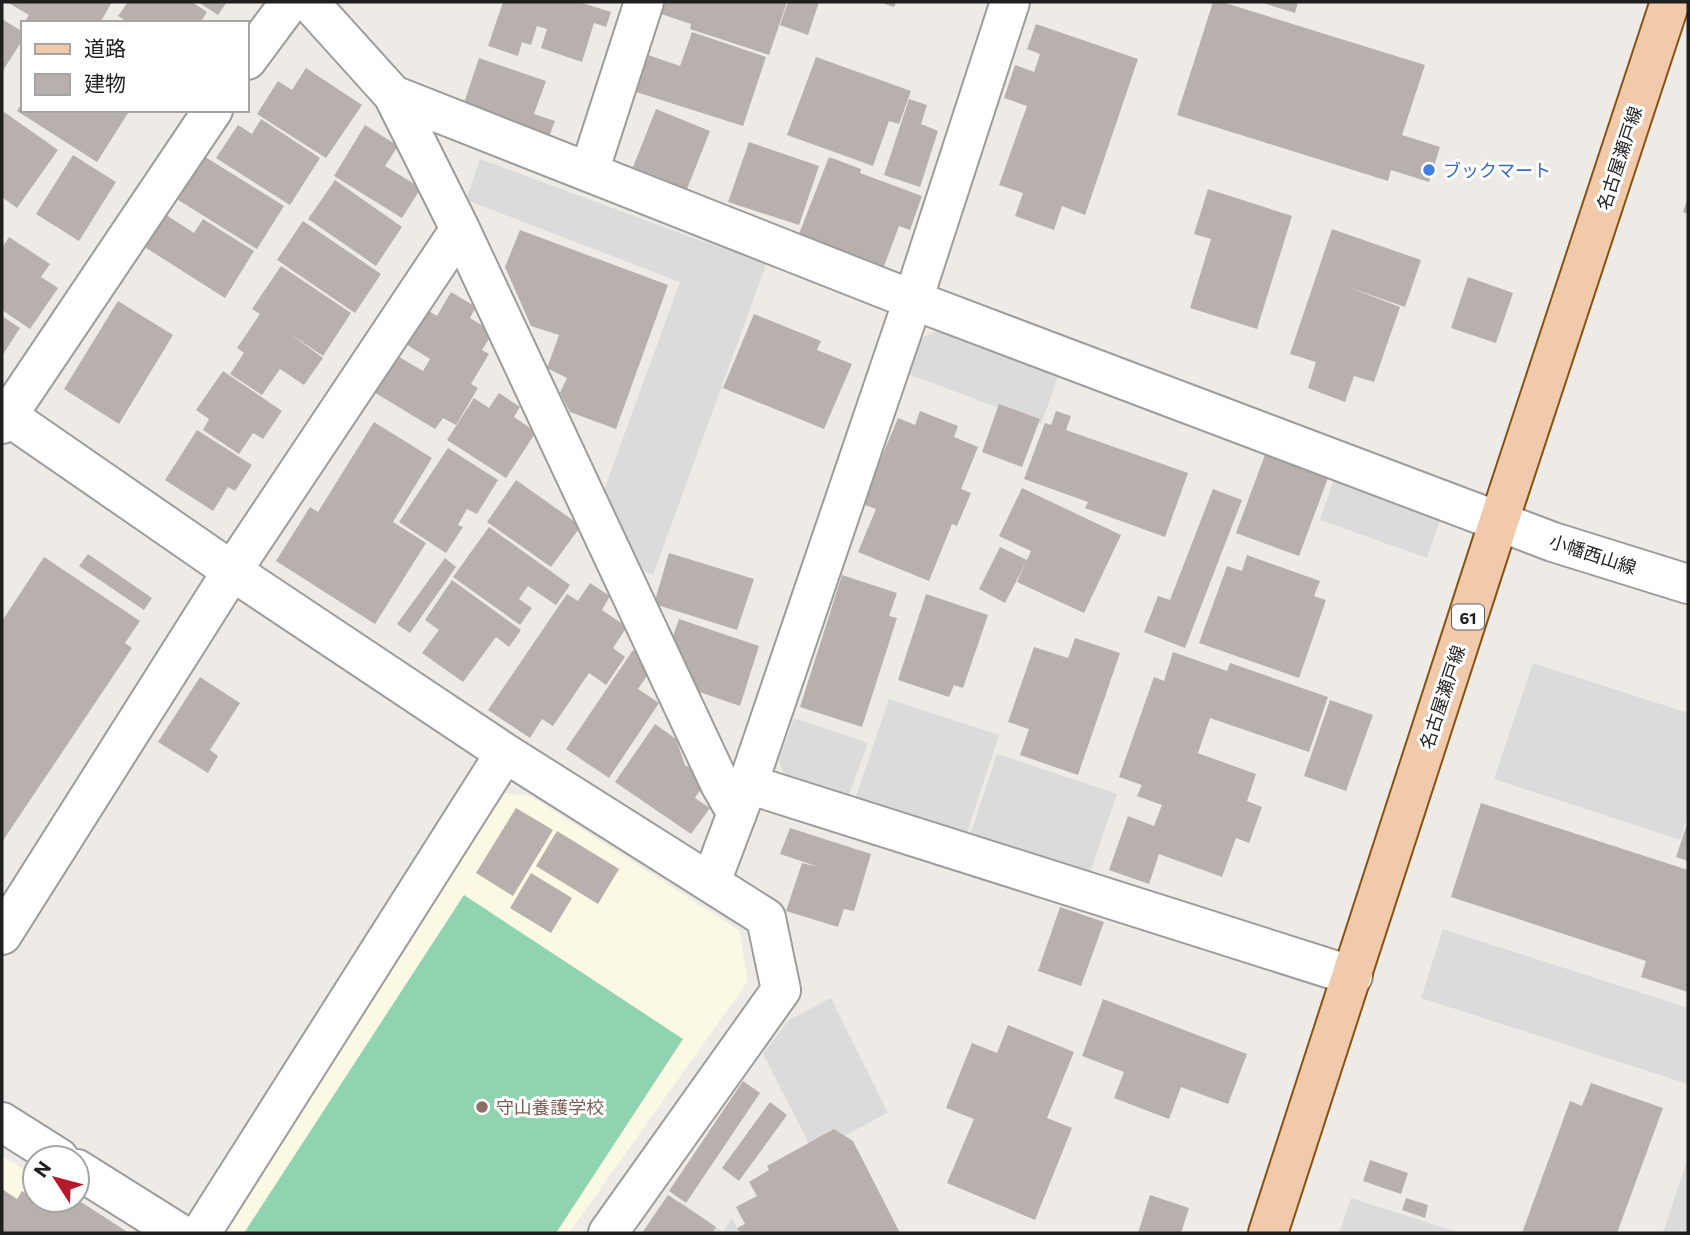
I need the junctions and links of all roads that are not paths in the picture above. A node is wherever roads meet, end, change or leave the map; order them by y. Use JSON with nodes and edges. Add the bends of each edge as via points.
{"nodes":[{"id":1,"x":290,"y":2,"type":"edge"},
{"id":2,"x":309,"y":2,"type":"edge"},
{"id":3,"x":644,"y":2,"type":"edge"},
{"id":4,"x":1010,"y":2,"type":"edge"},
{"id":5,"x":1670,"y":2,"type":"edge"},
{"id":6,"x":248,"y":59,"type":"edge"},
{"id":7,"x":393,"y":95,"type":"junction"},
{"id":8,"x":212,"y":112,"type":"edge"},
{"id":9,"x":589,"y":172,"type":"junction"},
{"id":10,"x":460,"y":229,"type":"junction"},
{"id":11,"x":913,"y":300,"type":"junction"},
{"id":12,"x":4,"y":417,"type":"edge"},
{"id":13,"x":1499,"y":521,"type":"junction"},
{"id":14,"x":232,"y":571,"type":"junction"},
{"id":15,"x":1688,"y":584,"type":"edge"},
{"id":16,"x":505,"y":753,"type":"junction"},
{"id":17,"x":743,"y":799,"type":"junction"},
{"id":18,"x":711,"y":882,"type":"junction"},
{"id":19,"x":2,"y":935,"type":"edge"},
{"id":20,"x":1353,"y":976,"type":"junction"},
{"id":21,"x":2,"y":1122,"type":"edge"},
{"id":22,"x":37,"y":1144,"type":"edge"},
{"id":23,"x":91,"y":1178,"type":"edge"},
{"id":24,"x":179,"y":1233,"type":"edge"},
{"id":25,"x":201,"y":1233,"type":"edge"},
{"id":26,"x":608,"y":1233,"type":"edge"},
{"id":27,"x":1268,"y":1233,"type":"edge"}],
"edges":[{"from":1,"to":6,"type":"street"},
{"from":2,"to":7,"type":"street"},
{"from":3,"to":9,"type":"street"},
{"from":4,"to":11,"type":"street"},
{"from":5,"to":13,"type":"main road","name":"名古屋瀬戸線","number":"61"},
{"from":7,"to":9,"type":"street","name":"小幡西山線"},
{"from":7,"to":10,"type":"street"},
{"from":8,"to":12,"type":"street"},
{"from":9,"to":11,"type":"street","name":"小幡西山線"},
{"from":10,"to":14,"type":"street"},
{"from":10,"to":17,"type":"street","via":[[720,784]]},
{"from":11,"to":13,"type":"street","name":"小幡西山線"},
{"from":11,"to":17,"type":"street"},
{"from":12,"to":14,"type":"street"},
{"from":13,"to":15,"type":"street","name":"小幡西山線"},
{"from":13,"to":20,"type":"main road","name":"名古屋瀬戸線","number":"61"},
{"from":14,"to":16,"type":"street"},
{"from":14,"to":19,"type":"street"},
{"from":16,"to":18,"type":"street"},
{"from":16,"to":25,"type":"street"},
{"from":17,"to":18,"type":"street"},
{"from":17,"to":20,"type":"street"},
{"from":18,"to":26,"type":"street","via":[[766,918],[781,990]]},
{"from":20,"to":27,"type":"main road","name":"名古屋瀬戸線","number":"61"},
{"from":21,"to":22,"type":"street"},
{"from":23,"to":24,"type":"street"}]}
